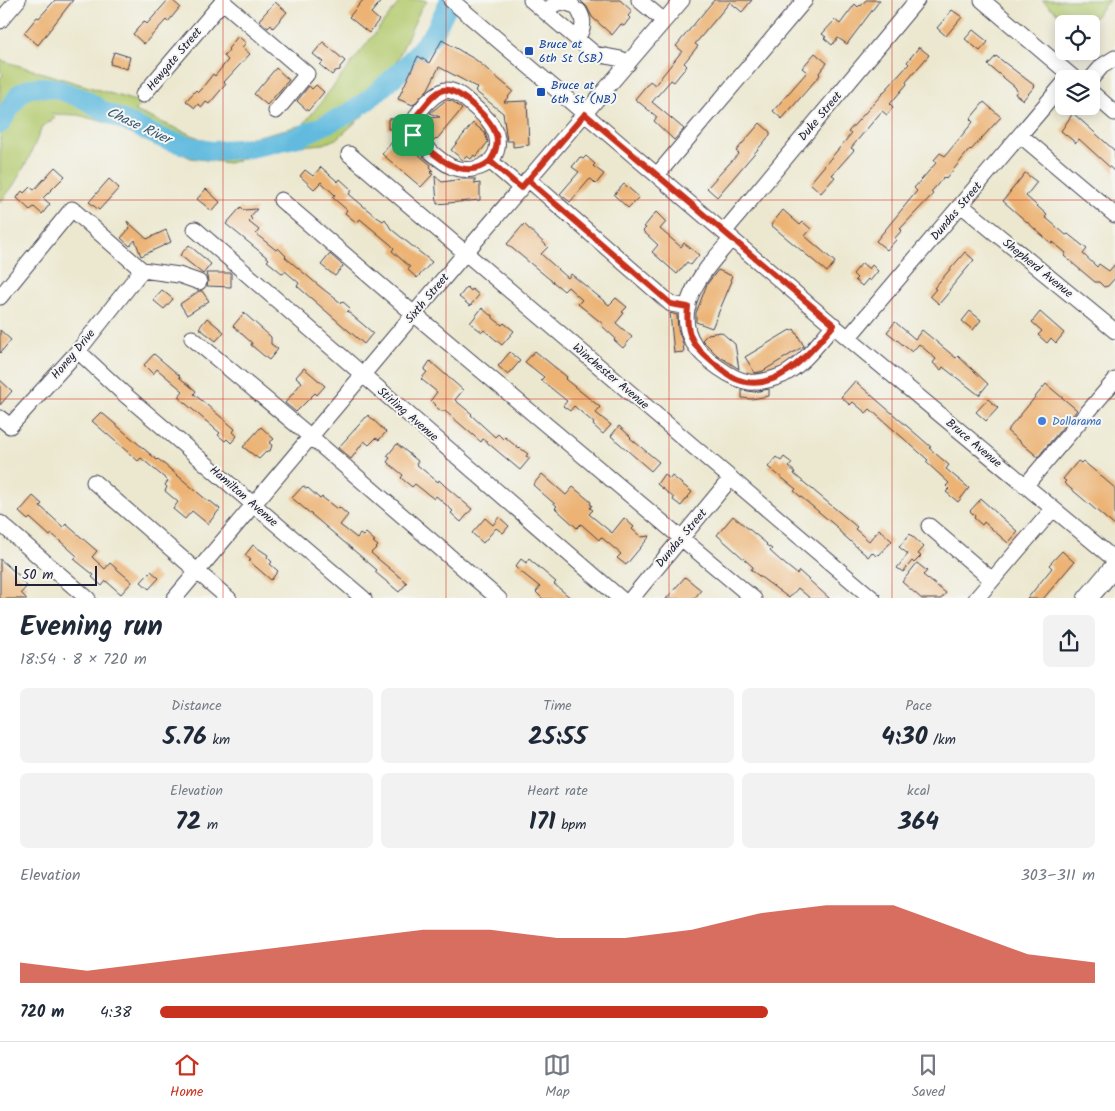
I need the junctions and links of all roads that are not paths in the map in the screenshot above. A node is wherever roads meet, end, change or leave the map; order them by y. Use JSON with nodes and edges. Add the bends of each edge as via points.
{"nodes":[{"id":1,"x":18,"y":0,"type":"edge"},
{"id":2,"x":451,"y":0,"type":"edge"},
{"id":3,"x":531,"y":0,"type":"edge"},
{"id":4,"x":639,"y":0,"type":"edge"},
{"id":5,"x":682,"y":0,"type":"edge"},
{"id":6,"x":805,"y":0,"type":"edge"},
{"id":7,"x":917,"y":0,"type":"edge"},
{"id":8,"x":982,"y":0,"type":"edge"},
{"id":9,"x":223,"y":1,"type":"edge"},
{"id":10,"x":546,"y":12,"type":"junction"},
{"id":11,"x":0,"y":21,"type":"edge"},
{"id":12,"x":664,"y":21,"type":"junction"},
{"id":13,"x":577,"y":38,"type":"junction"},
{"id":14,"x":1115,"y":58,"type":"edge"},
{"id":15,"x":628,"y":64,"type":"junction"},
{"id":16,"x":1059,"y":70,"type":"edge"},
{"id":17,"x":1099,"y":70,"type":"edge"},
{"id":18,"x":1055,"y":95,"type":"edge"},
{"id":19,"x":143,"y":96,"type":"dead end"},
{"id":20,"x":1100,"y":100,"type":"edge"},
{"id":21,"x":276,"y":111,"type":"dead end"},
{"id":22,"x":1115,"y":113,"type":"edge"},
{"id":23,"x":585,"y":114,"type":"junction"},
{"id":24,"x":1020,"y":135,"type":"junction"},
{"id":25,"x":349,"y":154,"type":"dead end"},
{"id":26,"x":490,"y":161,"type":"junction"},
{"id":27,"x":657,"y":175,"type":"junction"},
{"id":28,"x":525,"y":184,"type":"junction"},
{"id":29,"x":281,"y":200,"type":"dead end"},
{"id":30,"x":961,"y":205,"type":"junction"},
{"id":31,"x":1115,"y":215,"type":"edge"},
{"id":32,"x":195,"y":229,"type":"dead end"},
{"id":33,"x":728,"y":235,"type":"junction"},
{"id":34,"x":466,"y":252,"type":"junction"},
{"id":35,"x":142,"y":270,"type":"junction"},
{"id":36,"x":199,"y":282,"type":"dead end"},
{"id":37,"x":0,"y":296,"type":"edge"},
{"id":38,"x":688,"y":307,"type":"junction"},
{"id":39,"x":414,"y":314,"type":"junction"},
{"id":40,"x":834,"y":325,"type":"junction"},
{"id":41,"x":1115,"y":331,"type":"edge"},
{"id":42,"x":192,"y":338,"type":"dead end"},
{"id":43,"x":848,"y":338,"type":"junction"},
{"id":44,"x":78,"y":351,"type":"junction"},
{"id":45,"x":363,"y":374,"type":"junction"},
{"id":46,"x":1115,"y":380,"type":"edge"},
{"id":47,"x":0,"y":418,"type":"edge"},
{"id":48,"x":311,"y":437,"type":"junction"},
{"id":49,"x":731,"y":478,"type":"junction"},
{"id":50,"x":94,"y":482,"type":"dead end"},
{"id":51,"x":1025,"y":486,"type":"junction"},
{"id":52,"x":254,"y":504,"type":"junction"},
{"id":53,"x":1053,"y":509,"type":"junction"},
{"id":54,"x":0,"y":523,"type":"edge"},
{"id":55,"x":929,"y":526,"type":"dead end"},
{"id":56,"x":682,"y":537,"type":"junction"},
{"id":57,"x":1115,"y":560,"type":"edge"},
{"id":58,"x":1115,"y":566,"type":"edge"},
{"id":59,"x":197,"y":572,"type":"junction"},
{"id":60,"x":992,"y":580,"type":"junction"},
{"id":61,"x":88,"y":598,"type":"edge"},
{"id":62,"x":174,"y":598,"type":"edge"},
{"id":63,"x":229,"y":598,"type":"edge"},
{"id":64,"x":364,"y":598,"type":"edge"},
{"id":65,"x":499,"y":598,"type":"edge"},
{"id":66,"x":621,"y":598,"type":"edge"},
{"id":67,"x":631,"y":598,"type":"edge"},
{"id":68,"x":754,"y":598,"type":"edge"},
{"id":69,"x":873,"y":598,"type":"edge"},
{"id":70,"x":976,"y":598,"type":"edge"},
{"id":71,"x":1087,"y":598,"type":"edge"}],
"edges":[{"from":1,"to":11,"type":"street"},
{"from":2,"to":23,"type":"street","name":"Bruce Avenue"},
{"from":3,"to":10,"type":"street"},
{"from":4,"to":12,"type":"street"},
{"from":5,"to":12,"type":"street","name":"Sixth Street"},
{"from":6,"to":27,"type":"street"},
{"from":7,"to":33,"type":"street","name":"Duke Street"},
{"from":8,"to":16,"type":"street"},
{"from":9,"to":19,"type":"street","name":"Hewgate Street"},
{"from":9,"to":21,"type":"street","via":[[307,74]]},
{"from":10,"to":13,"type":"street"},
{"from":10,"to":13,"type":"street","via":[[564,2],[575,8],[583,21]]},
{"from":12,"to":15,"type":"street","name":"Sixth Street"},
{"from":13,"to":15,"type":"street","via":[[595,54],[621,59]]},
{"from":14,"to":17,"type":"street"},
{"from":15,"to":23,"type":"street","name":"Sixth Street"},
{"from":18,"to":24,"type":"street","name":"Dundas Street"},
{"from":20,"to":22,"type":"street"},
{"from":23,"to":27,"type":"street","name":"Bruce Avenue"},
{"from":23,"to":28,"type":"street","name":"Sixth Street"},
{"from":24,"to":30,"type":"street","name":"Dundas Street"},
{"from":24,"to":31,"type":"street"},
{"from":25,"to":34,"type":"street","name":"Winchester Avenue"},
{"from":26,"to":26,"type":"street","via":[[497,140],[492,126],[455,92],[438,92],[418,113],[412,127],[413,135],[448,165],[471,170]]},
{"from":26,"to":28,"type":"street"},
{"from":27,"to":33,"type":"street","name":"Bruce Avenue"},
{"from":28,"to":34,"type":"street","name":"Sixth Street"},
{"from":28,"to":38,"type":"street","via":[[671,304]]},
{"from":29,"to":39,"type":"street"},
{"from":30,"to":41,"type":"street","name":"Shepherd Avenue"},
{"from":30,"to":43,"type":"street","name":"Dundas Street"},
{"from":32,"to":45,"type":"street","name":"Stirling Avenue"},
{"from":33,"to":38,"type":"street","via":[[692,292]]},
{"from":33,"to":40,"type":"street","name":"Bruce Avenue"},
{"from":34,"to":39,"type":"street","name":"Sixth Street"},
{"from":34,"to":49,"type":"street","name":"Winchester Avenue"},
{"from":35,"to":36,"type":"street","via":[[179,275]]},
{"from":35,"to":37,"type":"street","via":[[72,209]]},
{"from":35,"to":44,"type":"street","name":"Honey Drive"},
{"from":38,"to":40,"type":"street","via":[[686,321],[699,351],[726,373],[751,382],[769,380],[794,368]]},
{"from":39,"to":45,"type":"street","name":"Sixth Street"},
{"from":39,"to":56,"type":"street"},
{"from":40,"to":43,"type":"street","name":"Bruce Avenue"},
{"from":42,"to":48,"type":"street"},
{"from":43,"to":51,"type":"street","name":"Bruce Avenue"},
{"from":44,"to":47,"type":"street","name":"Honey Drive","via":[[10,426]]},
{"from":44,"to":52,"type":"street","name":"Hamilton Avenue"},
{"from":45,"to":48,"type":"street","name":"Sixth Street"},
{"from":45,"to":66,"type":"street","name":"Stirling Avenue"},
{"from":46,"to":51,"type":"street"},
{"from":48,"to":52,"type":"street","name":"Sixth Street"},
{"from":48,"to":65,"type":"street"},
{"from":49,"to":56,"type":"street","name":"Dundas Street"},
{"from":49,"to":69,"type":"street","name":"Winchester Avenue"},
{"from":50,"to":59,"type":"street"},
{"from":51,"to":53,"type":"street","name":"Bruce Avenue"},
{"from":52,"to":59,"type":"street","name":"Sixth Street"},
{"from":52,"to":64,"type":"street","name":"Hamilton Avenue"},
{"from":53,"to":57,"type":"street","name":"Bruce Avenue"},
{"from":53,"to":60,"type":"street"},
{"from":54,"to":61,"type":"street"},
{"from":55,"to":60,"type":"street"},
{"from":56,"to":67,"type":"street","name":"Dundas Street"},
{"from":56,"to":68,"type":"street"},
{"from":58,"to":71,"type":"main road"},
{"from":59,"to":62,"type":"street","name":"Sixth Street"},
{"from":59,"to":63,"type":"street"},
{"from":60,"to":70,"type":"street"}]}
